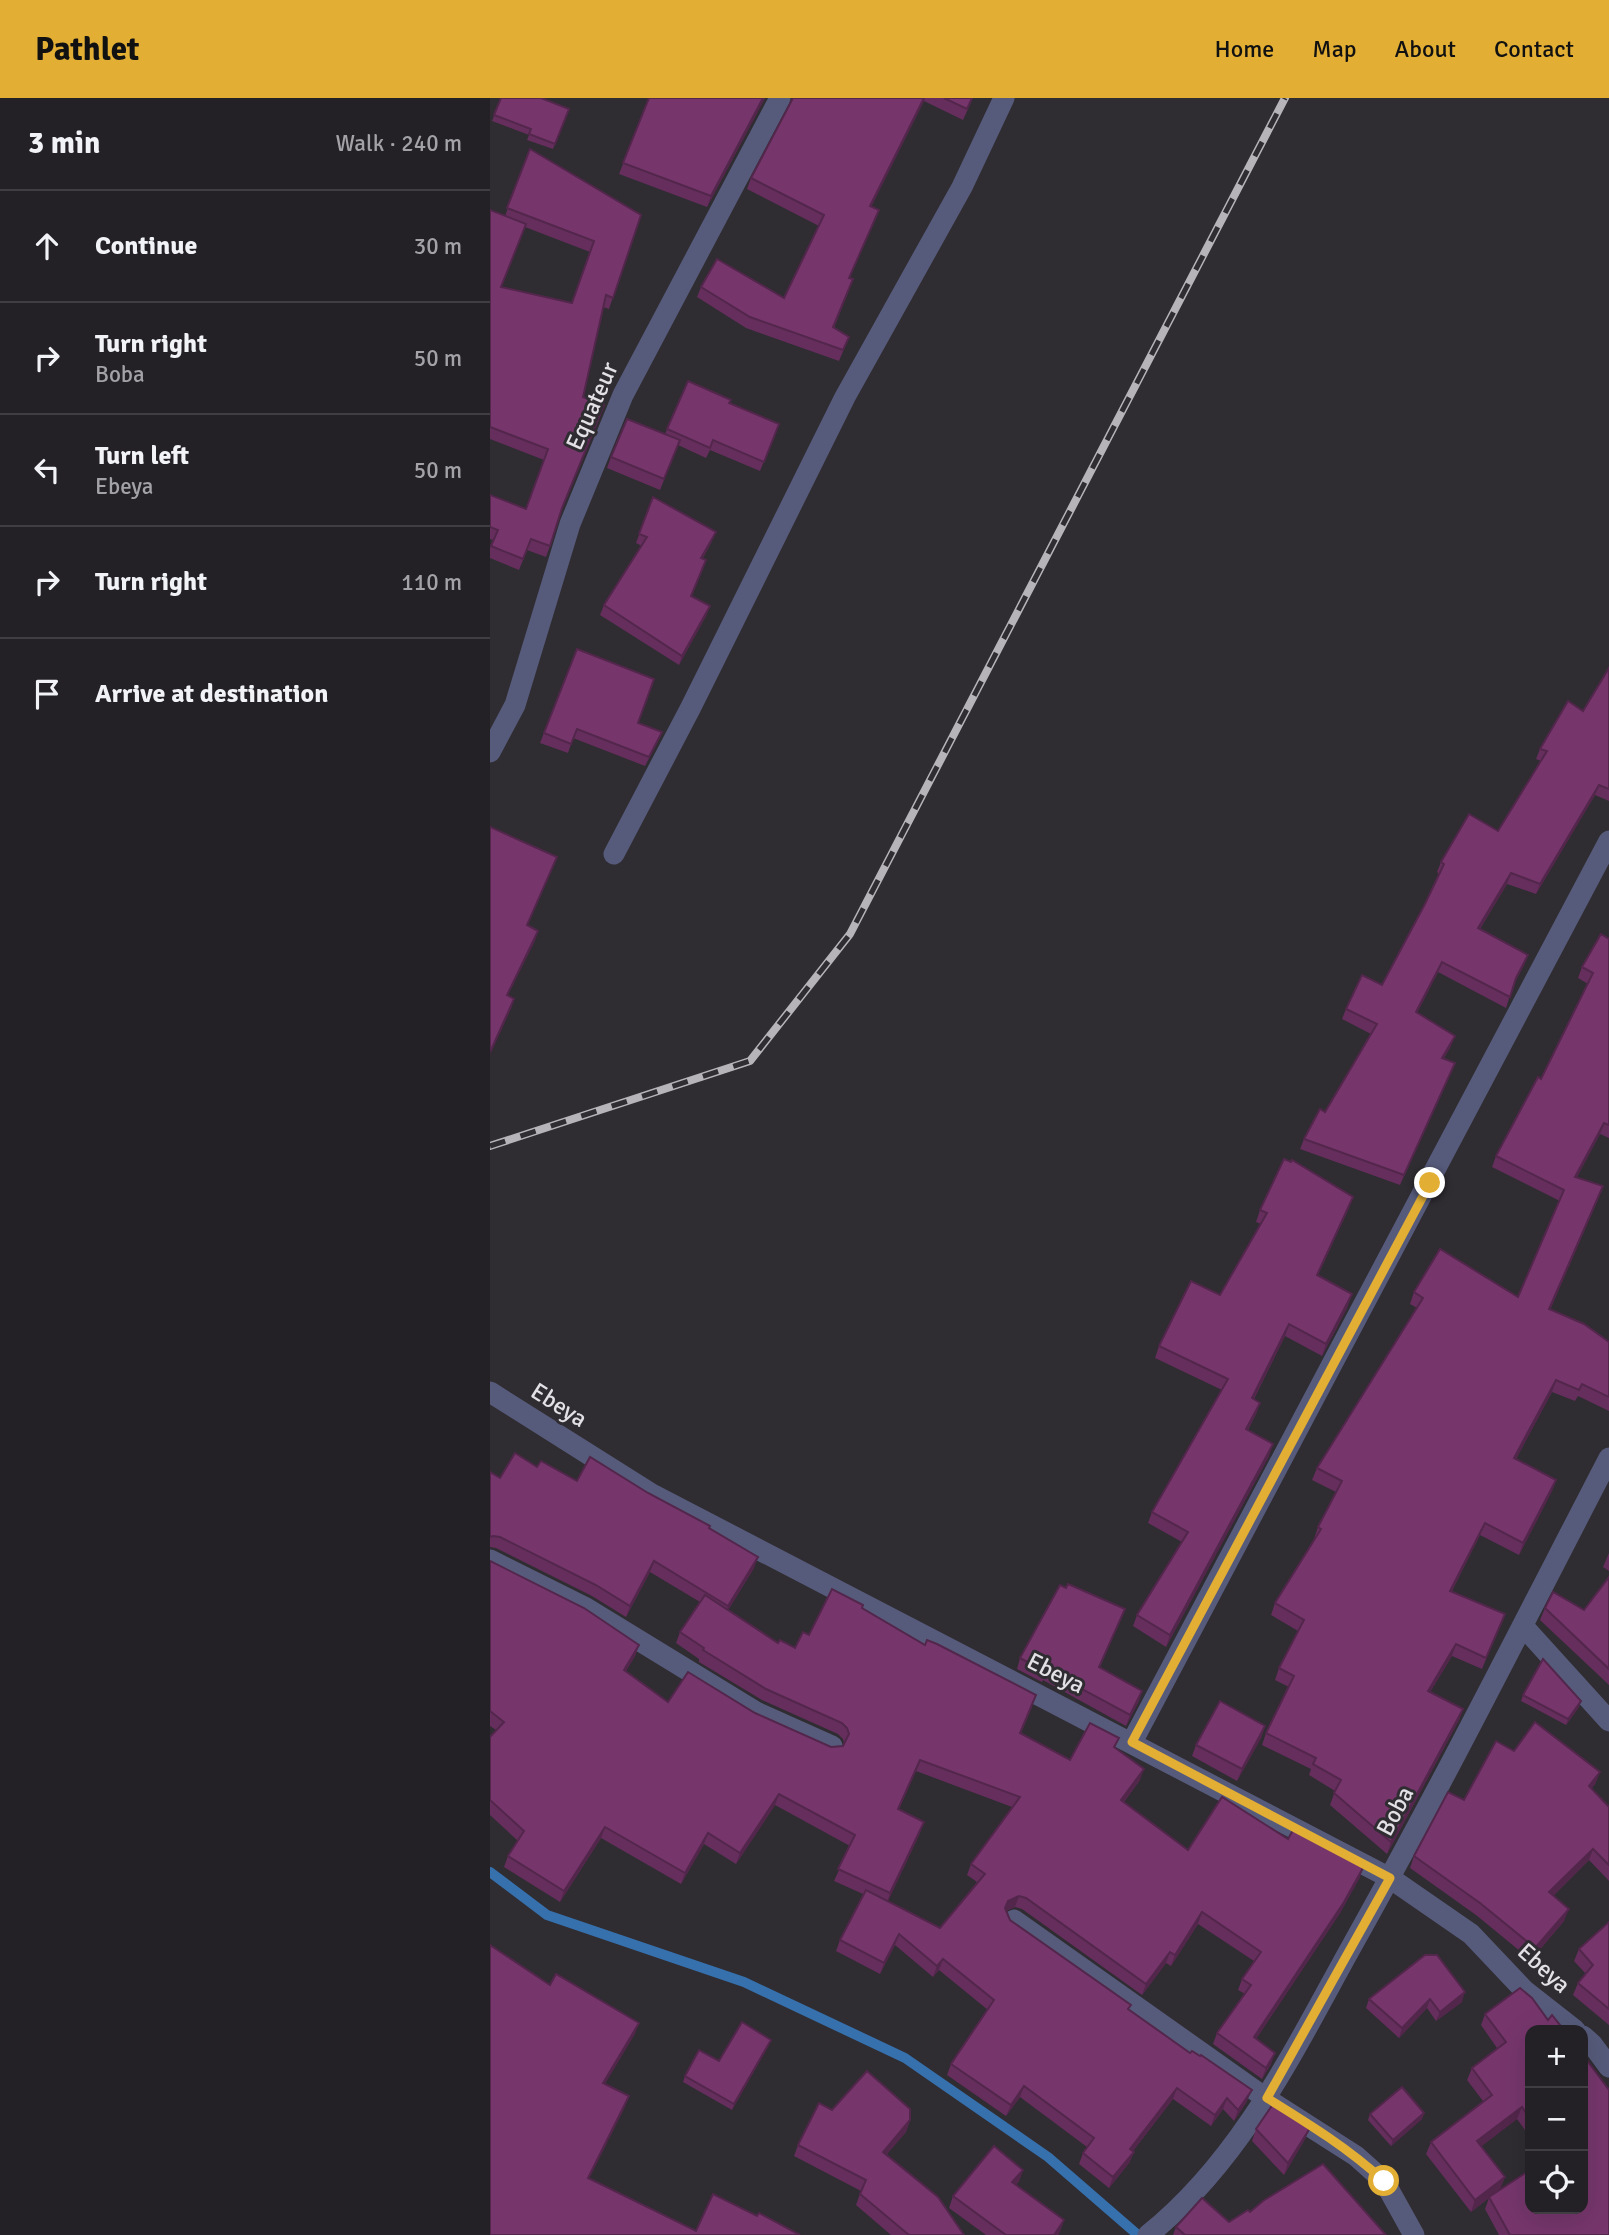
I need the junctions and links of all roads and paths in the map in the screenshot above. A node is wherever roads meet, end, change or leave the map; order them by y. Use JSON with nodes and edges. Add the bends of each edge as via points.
{"nodes":[{"id":1,"x":780,"y":98,"type":"edge"},
{"id":2,"x":1003,"y":98,"type":"edge"},
{"id":3,"x":490,"y":752,"type":"edge"},
{"id":4,"x":1609,"y":841,"type":"edge"},
{"id":5,"x":614,"y":854,"type":"dead end"},
{"id":6,"x":490,"y":1392,"type":"edge"},
{"id":7,"x":1609,"y":1458,"type":"edge"},
{"id":8,"x":490,"y":1560,"type":"edge"},
{"id":9,"x":1523,"y":1626,"type":"junction"},
{"id":10,"x":1609,"y":1721,"type":"edge"},
{"id":11,"x":1132,"y":1742,"type":"junction"},
{"id":12,"x":832,"y":1746,"type":"edge"},
{"id":13,"x":1390,"y":1878,"type":"junction"},
{"id":14,"x":1014,"y":1920,"type":"edge"},
{"id":15,"x":1569,"y":2025,"type":"edge"},
{"id":16,"x":1588,"y":2040,"type":"edge"},
{"id":17,"x":1609,"y":2067,"type":"edge"},
{"id":18,"x":1267,"y":2098,"type":"junction"},
{"id":19,"x":1148,"y":2235,"type":"edge"},
{"id":20,"x":1414,"y":2235,"type":"edge"}],
"edges":[{"from":1,"to":3,"type":"street","name":"Equateur","via":[[623,395],[570,524],[515,705]]},
{"from":2,"to":5,"type":"street","via":[[961,187],[845,397]]},
{"from":4,"to":11,"type":"street"},
{"from":6,"to":11,"type":"street","name":"Ebeya","via":[[650,1493]]},
{"from":7,"to":9,"type":"street","name":"Boba"},
{"from":8,"to":12,"type":"street","via":[[586,1608],[756,1712]]},
{"from":9,"to":10,"type":"street"},
{"from":9,"to":13,"type":"street","name":"Boba"},
{"from":11,"to":13,"type":"street","name":"Ebeya"},
{"from":13,"to":15,"type":"street","name":"Ebeya","via":[[1471,1934],[1524,1990]]},
{"from":13,"to":18,"type":"street","name":"Boba"},
{"from":14,"to":18,"type":"street"},
{"from":16,"to":17,"type":"street"},
{"from":18,"to":19,"type":"street","name":"Boba","via":[[1208,2176]]},
{"from":18,"to":20,"type":"street","via":[[1366,2164],[1384,2181]]}]}
